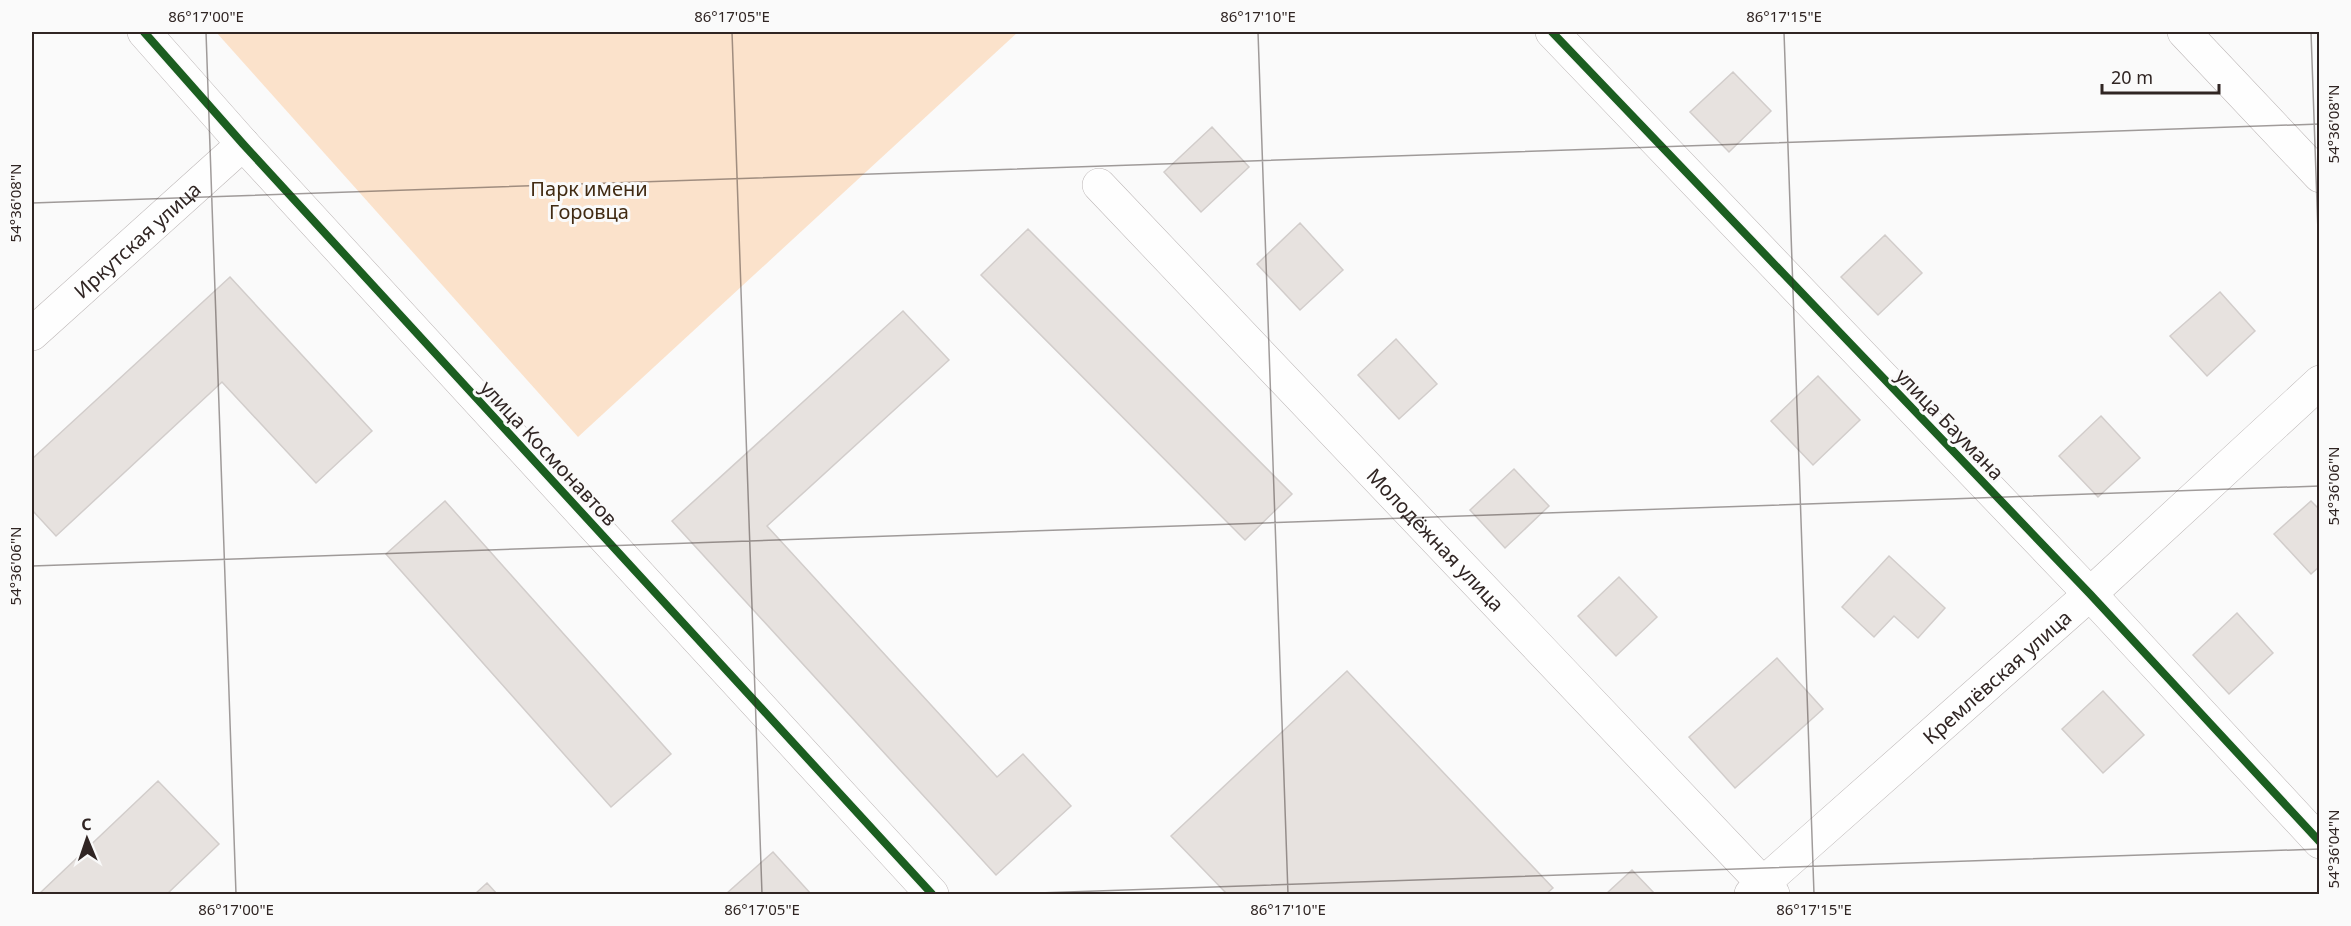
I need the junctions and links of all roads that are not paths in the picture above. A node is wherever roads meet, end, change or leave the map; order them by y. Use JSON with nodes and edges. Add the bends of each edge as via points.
{"nodes":[{"id":1,"x":144,"y":32,"type":"edge"},
{"id":2,"x":1552,"y":32,"type":"edge"},
{"id":3,"x":2184,"y":32,"type":"edge"},
{"id":4,"x":243,"y":144,"type":"junction"},
{"id":5,"x":2319,"y":176,"type":"edge"},
{"id":6,"x":1099,"y":185,"type":"dead end"},
{"id":7,"x":32,"y":334,"type":"edge"},
{"id":8,"x":2319,"y":382,"type":"edge"},
{"id":9,"x":2090,"y":594,"type":"junction"},
{"id":10,"x":2319,"y":842,"type":"edge"},
{"id":11,"x":1762,"y":891,"type":"edge"},
{"id":12,"x":932,"y":894,"type":"edge"}],
"edges":[{"from":1,"to":4,"type":"street","name":"улица Космонавтов"},
{"from":2,"to":9,"type":"street","name":"улица Баумана"},
{"from":3,"to":5,"type":"street"},
{"from":4,"to":7,"type":"street","name":"Иркутская улица"},
{"from":4,"to":12,"type":"street","name":"улица Космонавтов"},
{"from":6,"to":11,"type":"street","name":"Молодёжная улица"},
{"from":8,"to":9,"type":"street","name":"Кремлёвская улица"},
{"from":9,"to":10,"type":"street","name":"улица Баумана"},
{"from":9,"to":11,"type":"street","name":"Кремлёвская улица"}]}
